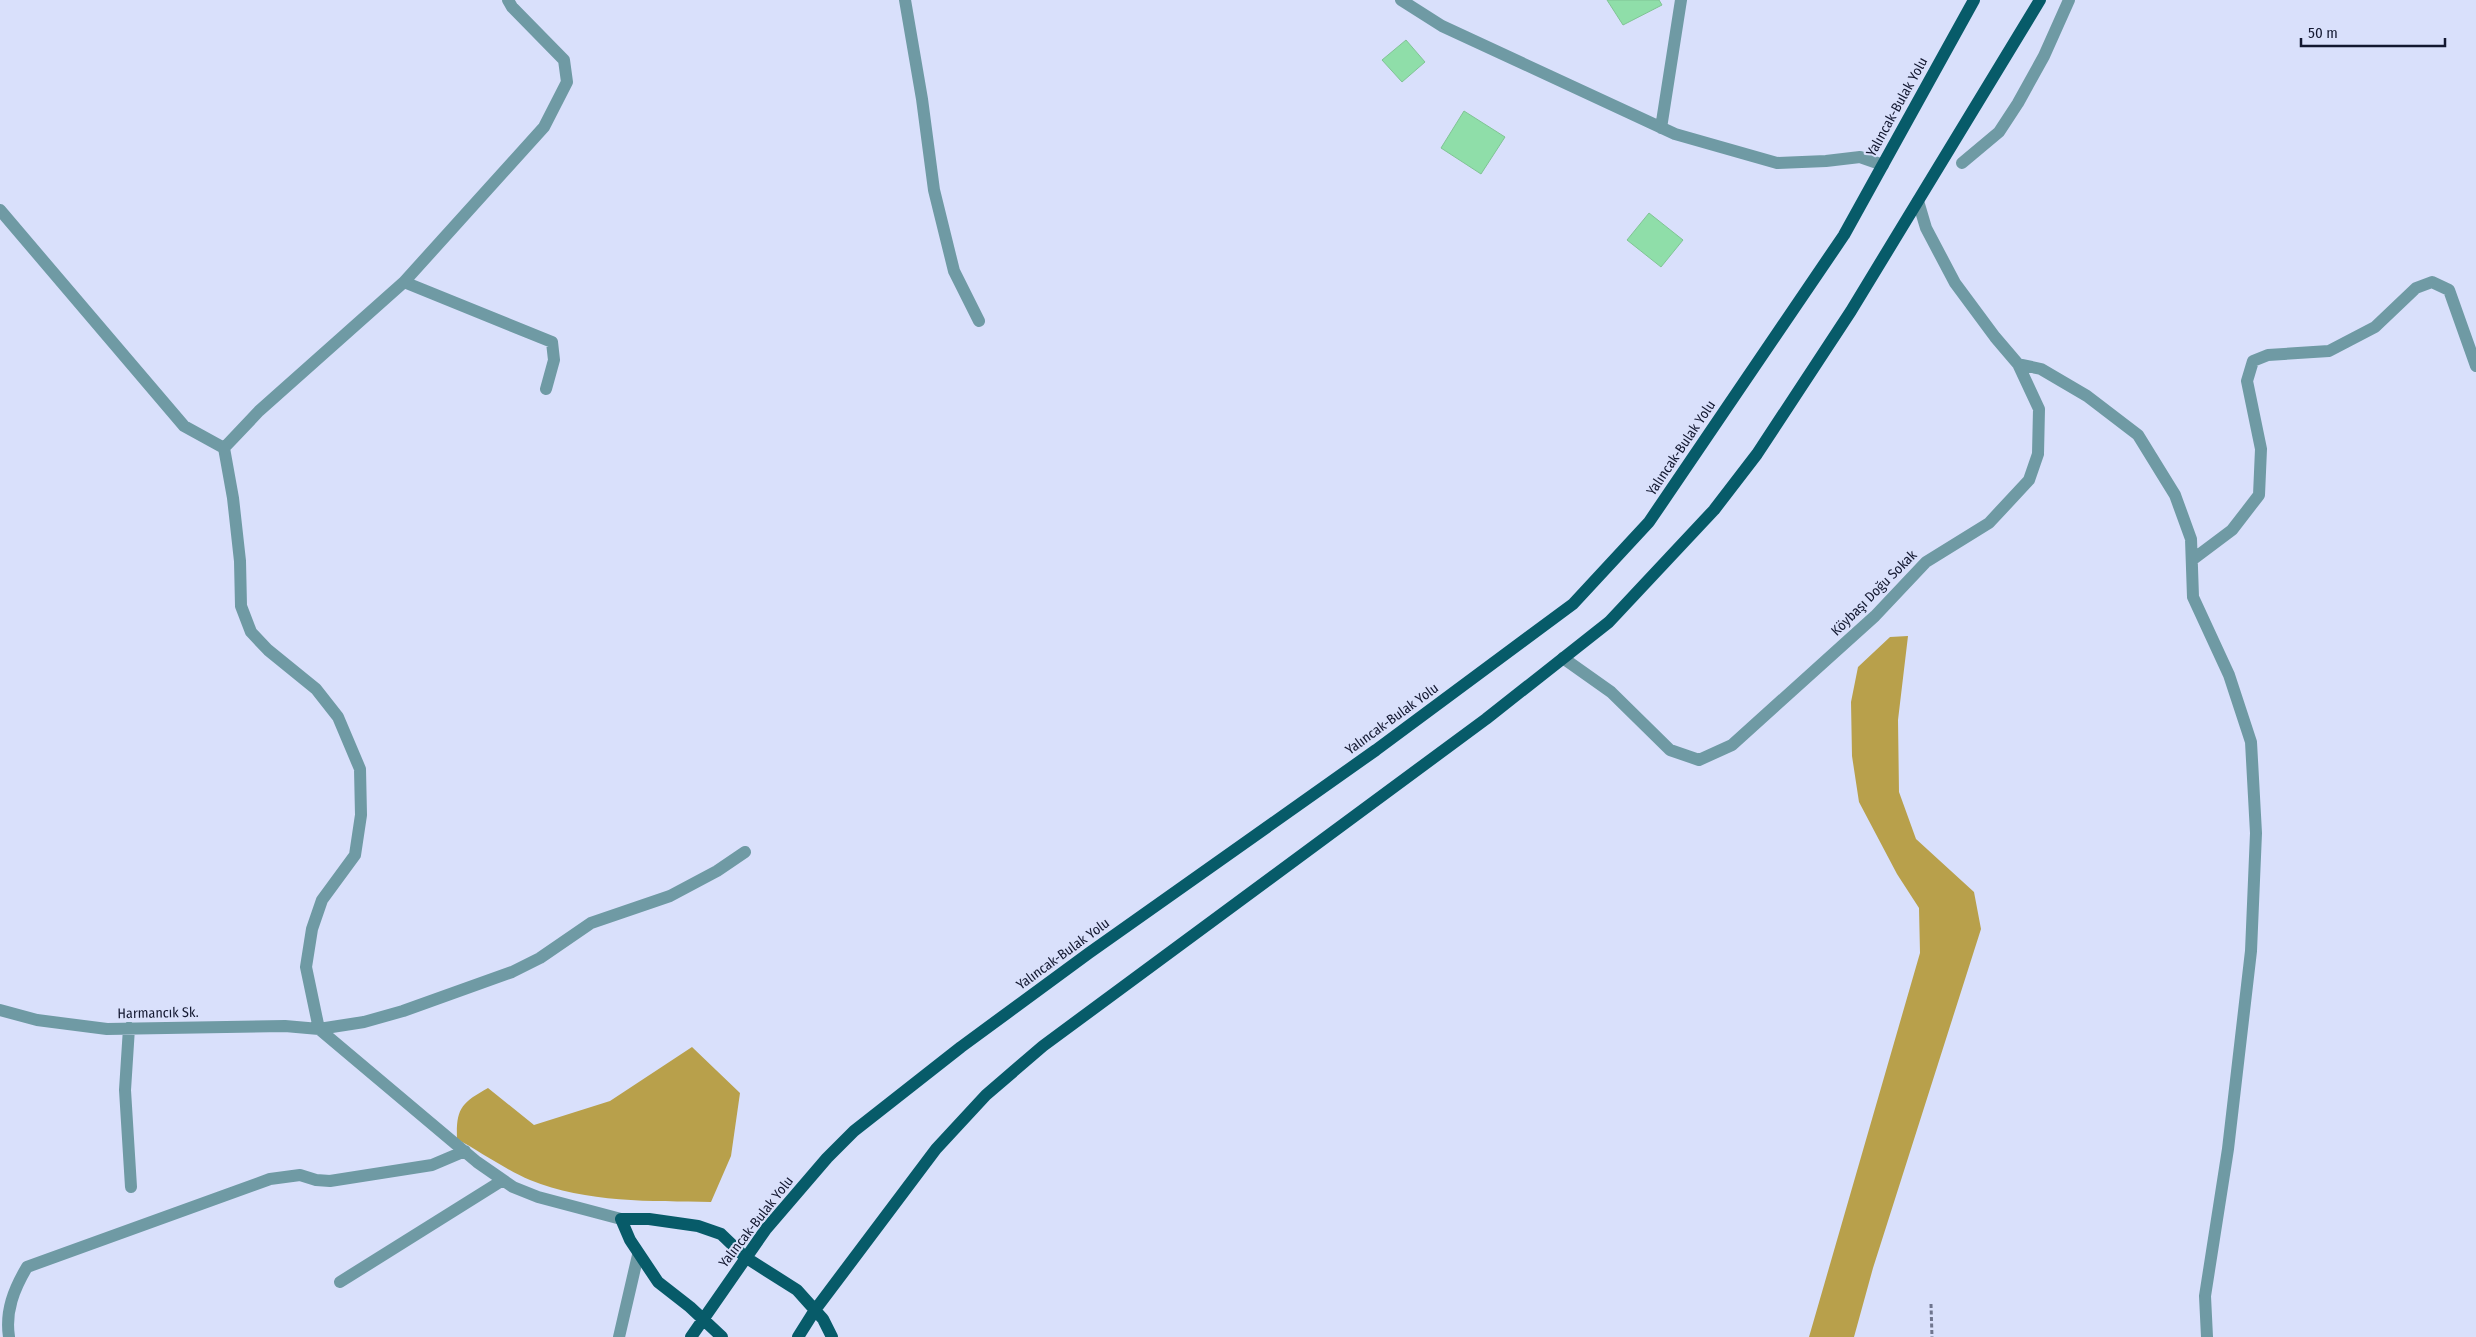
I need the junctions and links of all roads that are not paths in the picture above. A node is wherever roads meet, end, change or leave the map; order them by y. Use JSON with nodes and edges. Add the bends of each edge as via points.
{"nodes":[{"id":1,"x":508,"y":0,"type":"edge"},
{"id":2,"x":905,"y":0,"type":"edge"},
{"id":3,"x":1401,"y":0,"type":"edge"},
{"id":4,"x":1681,"y":0,"type":"edge"},
{"id":5,"x":1974,"y":0,"type":"edge"},
{"id":6,"x":2040,"y":0,"type":"edge"},
{"id":7,"x":2069,"y":0,"type":"edge"},
{"id":8,"x":1661,"y":128,"type":"junction"},
{"id":9,"x":1962,"y":163,"type":"dead end"},
{"id":10,"x":1883,"y":165,"type":"junction"},
{"id":11,"x":1918,"y":201,"type":"junction"},
{"id":12,"x":0,"y":210,"type":"edge"},
{"id":13,"x":404,"y":282,"type":"junction"},
{"id":14,"x":979,"y":322,"type":"dead end"},
{"id":15,"x":2018,"y":364,"type":"junction"},
{"id":16,"x":2476,"y":366,"type":"edge"},
{"id":17,"x":546,"y":389,"type":"dead end"},
{"id":18,"x":224,"y":448,"type":"junction"},
{"id":19,"x":2192,"y":560,"type":"junction"},
{"id":20,"x":1563,"y":658,"type":"junction"},
{"id":21,"x":745,"y":852,"type":"dead end"},
{"id":22,"x":0,"y":1010,"type":"edge"},
{"id":23,"x":129,"y":1028,"type":"junction"},
{"id":24,"x":319,"y":1028,"type":"junction"},
{"id":25,"x":464,"y":1151,"type":"junction"},
{"id":26,"x":502,"y":1180,"type":"junction"},
{"id":27,"x":130,"y":1187,"type":"dead end"},
{"id":28,"x":622,"y":1219,"type":"junction"},
{"id":29,"x":638,"y":1255,"type":"junction"},
{"id":30,"x":745,"y":1257,"type":"junction"},
{"id":31,"x":340,"y":1282,"type":"dead end"},
{"id":32,"x":815,"y":1310,"type":"junction"},
{"id":33,"x":702,"y":1319,"type":"junction"},
{"id":34,"x":9,"y":1337,"type":"edge"},
{"id":35,"x":619,"y":1337,"type":"edge"},
{"id":36,"x":691,"y":1337,"type":"edge"},
{"id":37,"x":722,"y":1337,"type":"edge"},
{"id":38,"x":798,"y":1337,"type":"edge"},
{"id":39,"x":832,"y":1337,"type":"edge"},
{"id":40,"x":2207,"y":1337,"type":"edge"}],
"edges":[{"from":1,"to":13,"type":"street","via":[[564,60],[567,82],[544,127]]},
{"from":2,"to":14,"type":"street","via":[[934,190],[954,271]]},
{"from":3,"to":8,"type":"street","via":[[1442,26]]},
{"from":4,"to":8,"type":"street"},
{"from":5,"to":10,"type":"main road","name":"Yalıncak-Bulak Yolu"},
{"from":6,"to":11,"type":"main road"},
{"from":7,"to":9,"type":"street","via":[[2044,56],[1999,132]]},
{"from":8,"to":10,"type":"street","via":[[1777,163],[1860,157]]},
{"from":10,"to":30,"type":"main road","name":"Yalıncak-Bulak Yolu","via":[[1844,235],[1649,522],[1573,604],[1376,750],[960,1047],[827,1158]]},
{"from":11,"to":15,"type":"street","name":"Köybaşı Doğu Sokak","via":[[1926,228],[1956,283],[1994,337]]},
{"from":11,"to":20,"type":"main road","via":[[1846,319],[1756,454],[1714,510],[1609,622]]},
{"from":12,"to":18,"type":"street","via":[[184,426]]},
{"from":13,"to":17,"type":"street","via":[[552,342],[554,360]]},
{"from":13,"to":18,"type":"street","via":[[259,411]]},
{"from":15,"to":19,"type":"street","via":[[2041,369],[2087,396],[2138,435],[2175,496],[2191,539]]},
{"from":15,"to":20,"type":"street","name":"Köybaşı Doğu Sokak","via":[[2038,409],[2038,454],[2029,480],[1989,523],[1926,562],[1876,616],[1732,745],[1699,760],[1670,750],[1610,692]]},
{"from":16,"to":19,"type":"street","via":[[2449,290],[2432,282],[2416,288],[2375,327],[2329,351],[2268,355],[2253,361],[2247,381],[2261,449],[2259,494],[2232,530]]},
{"from":18,"to":24,"type":"street","via":[[239,552],[241,606],[251,632],[316,689],[338,717],[360,769],[362,815],[355,855],[322,900],[312,929],[306,967]]},
{"from":19,"to":40,"type":"street","via":[[2193,597],[2229,675],[2251,742],[2256,833],[2251,951],[2228,1150],[2205,1296]]},
{"from":20,"to":32,"type":"main road","via":[[1486,720],[1043,1046],[986,1095],[936,1149]]},
{"from":21,"to":24,"type":"street","name":"Harmancık Sk.","via":[[670,896],[591,923],[540,958],[512,972],[403,1012],[364,1022]]},
{"from":22,"to":23,"type":"street","name":"Harmancık Sk.","via":[[37,1020],[107,1029]]},
{"from":23,"to":24,"type":"street","name":"Harmancık Sk."},
{"from":23,"to":27,"type":"street","via":[[125,1090]]},
{"from":24,"to":25,"type":"street"},
{"from":25,"to":26,"type":"street"},
{"from":25,"to":34,"type":"street","via":[[432,1165],[330,1181],[300,1174],[270,1179],[27,1267],[14,1288],[7,1325]]},
{"from":26,"to":28,"type":"street","via":[[538,1197]]},
{"from":26,"to":31,"type":"street"},
{"from":28,"to":29,"type":"main road"},
{"from":28,"to":30,"type":"main road","via":[[711,1230],[721,1234]]},
{"from":29,"to":33,"type":"main road","via":[[658,1282]]},
{"from":29,"to":35,"type":"street"},
{"from":30,"to":32,"type":"main road","via":[[784,1280]]},
{"from":30,"to":33,"type":"main road","name":"Yalıncak-Bulak Yolu"},
{"from":32,"to":38,"type":"main road"},
{"from":32,"to":39,"type":"main road"},
{"from":33,"to":36,"type":"main road","name":"Yalıncak-Bulak Yolu"},
{"from":33,"to":37,"type":"main road"}]}
